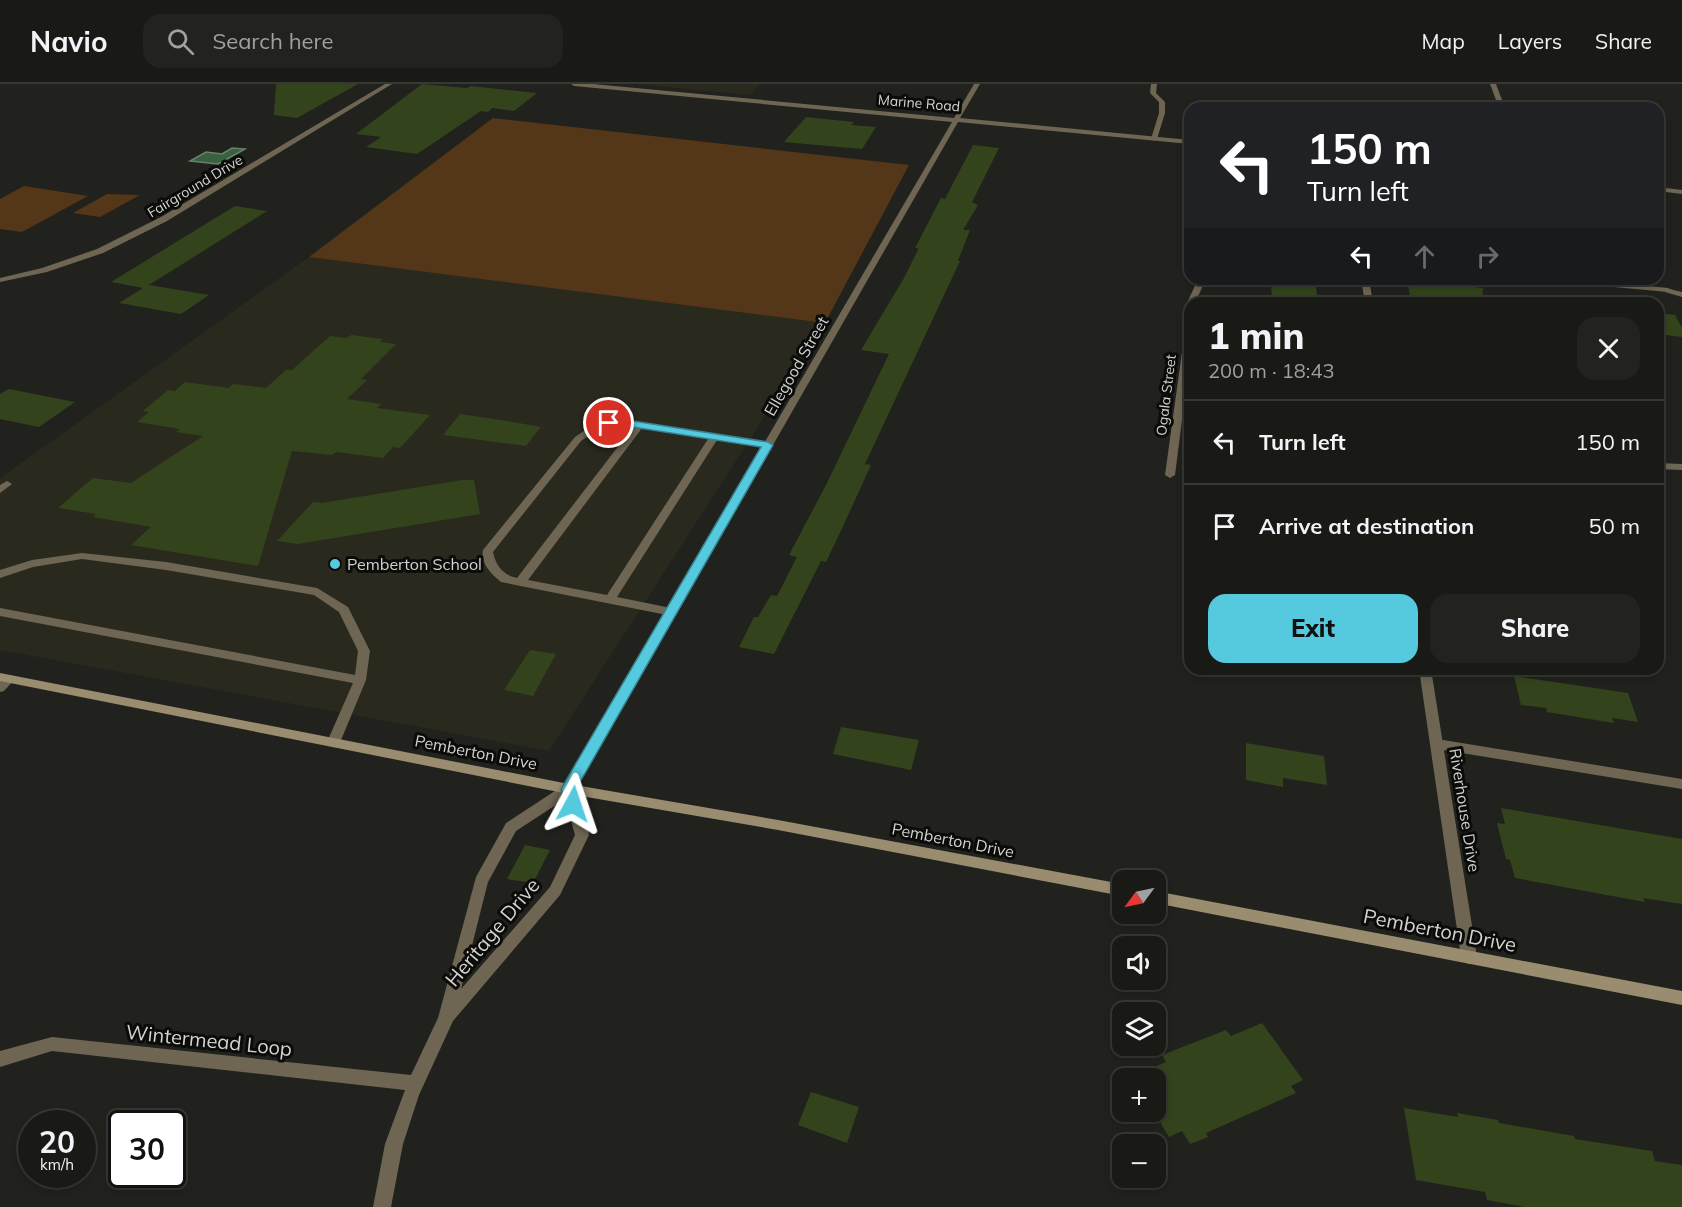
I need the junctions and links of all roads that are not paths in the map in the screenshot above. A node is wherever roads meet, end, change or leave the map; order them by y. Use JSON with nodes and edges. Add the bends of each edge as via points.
{"nodes":[{"id":1,"x":389,"y":84,"type":"edge"},
{"id":2,"x":574,"y":84,"type":"edge"},
{"id":3,"x":977,"y":84,"type":"edge"},
{"id":4,"x":1154,"y":84,"type":"edge"},
{"id":5,"x":1493,"y":84,"type":"edge"},
{"id":6,"x":1500,"y":102,"type":"edge"},
{"id":7,"x":955,"y":119,"type":"junction"},
{"id":8,"x":1154,"y":139,"type":"junction"},
{"id":9,"x":1184,"y":142,"type":"edge"},
{"id":10,"x":1664,"y":190,"type":"edge"},
{"id":11,"x":1682,"y":192,"type":"edge"},
{"id":12,"x":0,"y":280,"type":"edge"},
{"id":13,"x":1613,"y":285,"type":"edge"},
{"id":14,"x":1682,"y":295,"type":"edge"},
{"id":15,"x":1184,"y":365,"type":"edge"},
{"id":16,"x":639,"y":425,"type":"junction"},
{"id":17,"x":714,"y":437,"type":"junction"},
{"id":18,"x":768,"y":445,"type":"junction"},
{"id":19,"x":1664,"y":466,"type":"edge"},
{"id":20,"x":1682,"y":467,"type":"edge"},
{"id":21,"x":1170,"y":476,"type":"dead end"},
{"id":22,"x":0,"y":483,"type":"edge"},
{"id":23,"x":0,"y":490,"type":"edge"},
{"id":24,"x":0,"y":574,"type":"edge"},
{"id":25,"x":520,"y":582,"type":"junction"},
{"id":26,"x":610,"y":600,"type":"junction"},
{"id":27,"x":0,"y":612,"type":"edge"},
{"id":28,"x":672,"y":612,"type":"junction"},
{"id":29,"x":1426,"y":675,"type":"edge"},
{"id":30,"x":360,"y":680,"type":"junction"},
{"id":31,"x":3,"y":682,"type":"edge"},
{"id":32,"x":334,"y":742,"type":"junction"},
{"id":33,"x":1437,"y":744,"type":"junction"},
{"id":34,"x":1682,"y":784,"type":"edge"},
{"id":35,"x":569,"y":789,"type":"junction"},
{"id":36,"x":1112,"y":888,"type":"edge"},
{"id":37,"x":1166,"y":899,"type":"edge"},
{"id":38,"x":1469,"y":957,"type":"junction"},
{"id":39,"x":1682,"y":998,"type":"edge"},
{"id":40,"x":446,"y":1018,"type":"junction"},
{"id":41,"x":0,"y":1059,"type":"edge"},
{"id":42,"x":416,"y":1083,"type":"junction"},
{"id":43,"x":382,"y":1207,"type":"edge"}],
"edges":[{"from":1,"to":12,"type":"street","name":"Fairground Drive","via":[[164,219],[100,251]]},
{"from":2,"to":7,"type":"street","name":"Marine Road"},
{"from":3,"to":7,"type":"street","name":"Ellegood Street"},
{"from":4,"to":8,"type":"street","via":[[1153,93],[1162,102],[1162,114]]},
{"from":5,"to":6,"type":"street"},
{"from":7,"to":8,"type":"street","name":"Marine Road"},
{"from":7,"to":18,"type":"street","name":"Ellegood Street"},
{"from":8,"to":9,"type":"street","name":"Marine Road"},
{"from":10,"to":11,"type":"street"},
{"from":13,"to":14,"type":"street"},
{"from":15,"to":21,"type":"street","name":"Ogala Street"},
{"from":16,"to":17,"type":"street"},
{"from":16,"to":25,"type":"street"},
{"from":16,"to":25,"type":"street","via":[[609,423],[587,431],[487,552],[495,572]]},
{"from":17,"to":18,"type":"street"},
{"from":17,"to":26,"type":"street"},
{"from":18,"to":28,"type":"street","name":"Ellegood Street"},
{"from":19,"to":20,"type":"street"},
{"from":22,"to":23,"type":"street","via":[[8,484]]},
{"from":24,"to":30,"type":"street","via":[[82,556],[317,592],[344,610],[364,651]]},
{"from":25,"to":26,"type":"street"},
{"from":26,"to":28,"type":"street"},
{"from":27,"to":30,"type":"street"},
{"from":28,"to":35,"type":"street","name":"Ellegood Street"},
{"from":29,"to":33,"type":"street","name":"Riverhouse Drive"},
{"from":30,"to":32,"type":"street"},
{"from":31,"to":32,"type":"street","name":"Pemberton Drive"},
{"from":32,"to":35,"type":"street","name":"Pemberton Drive"},
{"from":33,"to":34,"type":"street"},
{"from":33,"to":38,"type":"street","name":"Riverhouse Drive"},
{"from":35,"to":36,"type":"street","name":"Pemberton Drive"},
{"from":35,"to":40,"type":"street","name":"Heritage Drive","via":[[511,827],[489,864],[481,881]]},
{"from":35,"to":40,"type":"street","name":"Heritage Drive","via":[[582,835],[555,891]]},
{"from":37,"to":38,"type":"street","name":"Pemberton Drive"},
{"from":38,"to":39,"type":"street","name":"Pemberton Drive"},
{"from":40,"to":42,"type":"street","name":"Heritage Drive"},
{"from":41,"to":42,"type":"street","name":"Wintermead Loop","via":[[52,1044]]},
{"from":42,"to":43,"type":"street","name":"Heritage Drive","via":[[394,1144]]}]}
